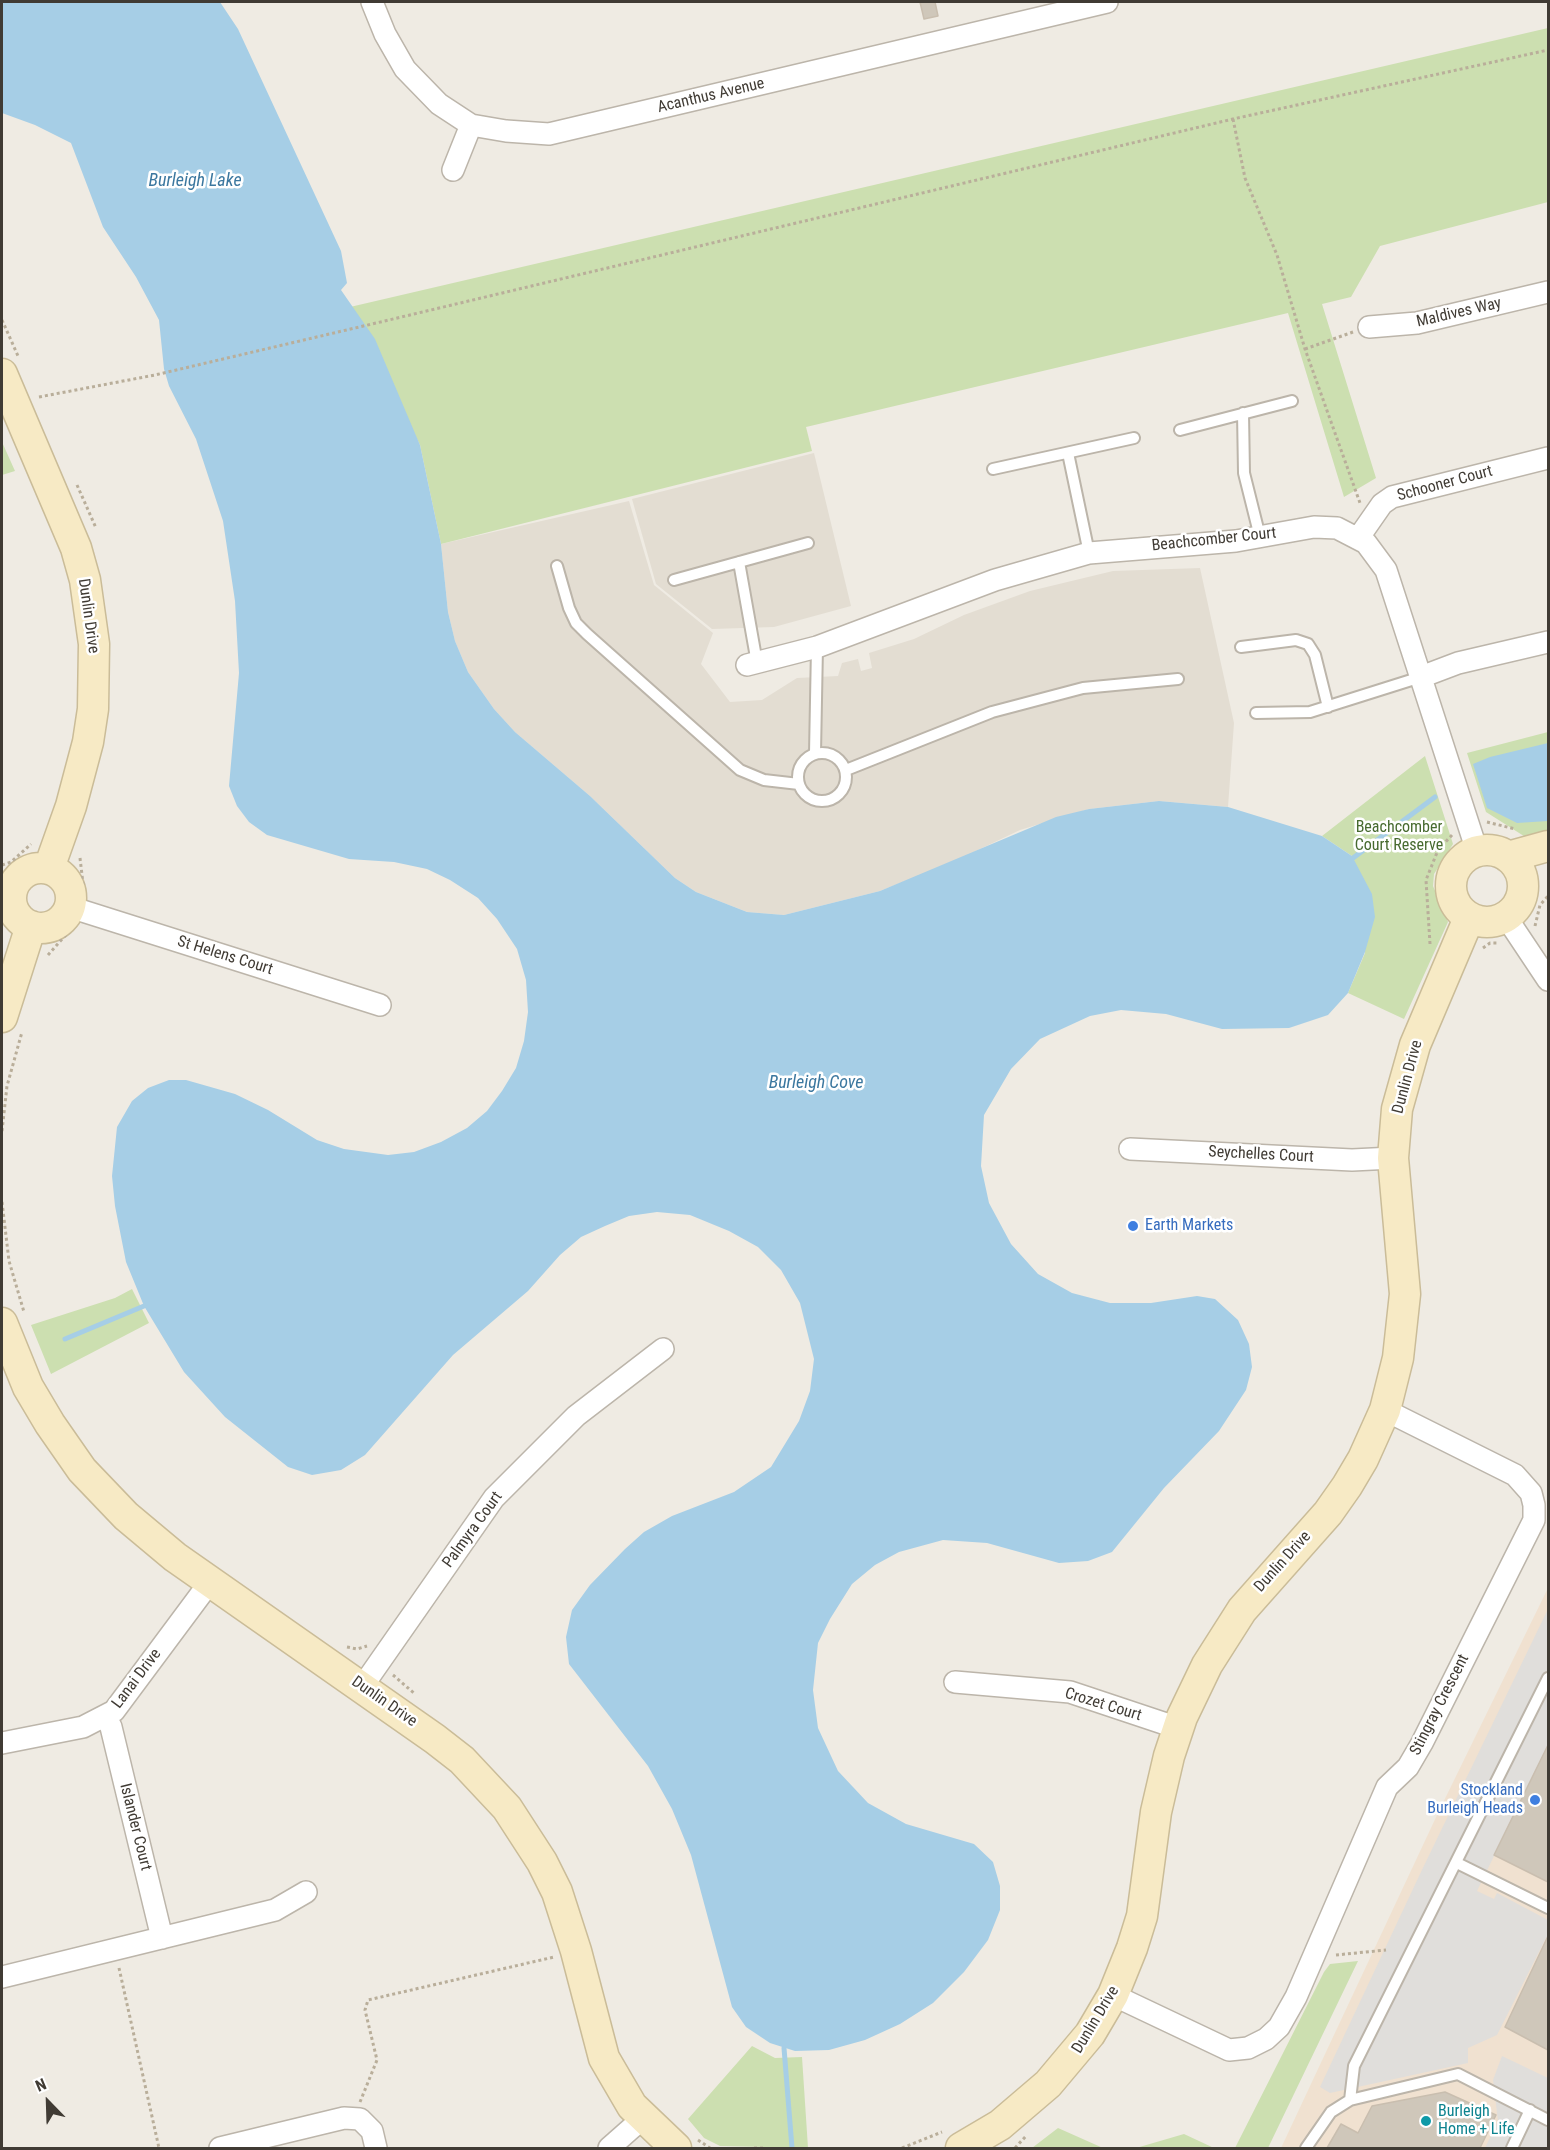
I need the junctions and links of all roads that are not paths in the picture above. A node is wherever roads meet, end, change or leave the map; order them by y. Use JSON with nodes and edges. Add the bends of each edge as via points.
{"nodes":[{"id":1,"x":372,"y":2,"type":"edge"},
{"id":2,"x":1107,"y":2,"type":"edge"},
{"id":3,"x":471,"y":125,"type":"junction"},
{"id":4,"x":453,"y":170,"type":"dead end"},
{"id":5,"x":1548,"y":292,"type":"edge"},
{"id":6,"x":1369,"y":327,"type":"road end"},
{"id":7,"x":2,"y":374,"type":"edge"},
{"id":8,"x":1292,"y":401,"type":"dead end"},
{"id":9,"x":1243,"y":412,"type":"junction"},
{"id":10,"x":1180,"y":430,"type":"dead end"},
{"id":11,"x":1134,"y":438,"type":"dead end"},
{"id":12,"x":1068,"y":453,"type":"junction"},
{"id":13,"x":1548,"y":458,"type":"edge"},
{"id":14,"x":993,"y":469,"type":"dead end"},
{"id":15,"x":1260,"y":537,"type":"junction"},
{"id":16,"x":1359,"y":537,"type":"junction"},
{"id":17,"x":808,"y":543,"type":"dead end"},
{"id":18,"x":1089,"y":552,"type":"junction"},
{"id":19,"x":739,"y":562,"type":"junction"},
{"id":20,"x":557,"y":566,"type":"dead end"},
{"id":21,"x":674,"y":580,"type":"dead end"},
{"id":22,"x":1548,"y":642,"type":"edge"},
{"id":23,"x":817,"y":647,"type":"junction"},
{"id":24,"x":1240,"y":647,"type":"dead end"},
{"id":25,"x":752,"y":664,"type":"joint"},
{"id":26,"x":1420,"y":677,"type":"junction"},
{"id":27,"x":1178,"y":679,"type":"dead end"},
{"id":28,"x":1328,"y":707,"type":"junction"},
{"id":29,"x":1256,"y":713,"type":"dead end"},
{"id":30,"x":815,"y":753,"type":"junction"},
{"id":31,"x":846,"y":770,"type":"junction"},
{"id":32,"x":799,"y":784,"type":"junction"},
{"id":33,"x":1471,"y":833,"type":"junction"},
{"id":34,"x":1548,"y":846,"type":"edge"},
{"id":35,"x":1508,"y":857,"type":"junction"},
{"id":36,"x":49,"y":868,"type":"junction"},
{"id":37,"x":5,"y":879,"type":"edge"},
{"id":38,"x":1540,"y":886,"type":"edge"},
{"id":39,"x":73,"y":916,"type":"junction"},
{"id":40,"x":1469,"y":918,"type":"junction"},
{"id":41,"x":31,"y":926,"type":"junction"},
{"id":42,"x":1504,"y":930,"type":"junction"},
{"id":43,"x":1548,"y":980,"type":"edge"},
{"id":44,"x":380,"y":1005,"type":"dead end"},
{"id":45,"x":13,"y":1021,"type":"edge"},
{"id":46,"x":1130,"y":1149,"type":"dead end"},
{"id":47,"x":1392,"y":1158,"type":"junction"},
{"id":48,"x":14,"y":1321,"type":"edge"},
{"id":49,"x":663,"y":1349,"type":"dead end"},
{"id":50,"x":1385,"y":1410,"type":"junction"},
{"id":51,"x":210,"y":1582,"type":"junction"},
{"id":52,"x":1548,"y":1678,"type":"edge"},
{"id":53,"x":954,"y":1682,"type":"dead end"},
{"id":54,"x":362,"y":1687,"type":"junction"},
{"id":55,"x":106,"y":1717,"type":"junction"},
{"id":56,"x":1178,"y":1728,"type":"junction"},
{"id":57,"x":2,"y":1743,"type":"edge"},
{"id":58,"x":1457,"y":1863,"type":"junction"},
{"id":59,"x":306,"y":1892,"type":"dead end"},
{"id":60,"x":1548,"y":1908,"type":"edge"},
{"id":61,"x":162,"y":1938,"type":"junction"},
{"id":62,"x":2,"y":1977,"type":"edge"},
{"id":63,"x":1113,"y":1995,"type":"junction"},
{"id":64,"x":1350,"y":2100,"type":"junction"},
{"id":65,"x":1530,"y":2110,"type":"junction"},
{"id":66,"x":643,"y":2118,"type":"junction"},
{"id":67,"x":1548,"y":2120,"type":"edge"},
{"id":68,"x":954,"y":2139,"type":"edge"},
{"id":69,"x":220,"y":2148,"type":"edge"},
{"id":70,"x":376,"y":2148,"type":"edge"},
{"id":71,"x":609,"y":2148,"type":"edge"},
{"id":72,"x":676,"y":2148,"type":"edge"},
{"id":73,"x":1306,"y":2148,"type":"edge"},
{"id":74,"x":1512,"y":2148,"type":"edge"}],
"edges":[{"from":1,"to":3,"type":"street","name":"Acanthus Avenue","via":[[405,69],[439,104]]},
{"from":2,"to":3,"type":"street","name":"Acanthus Avenue","via":[[549,134]]},
{"from":3,"to":4,"type":"street"},
{"from":5,"to":6,"type":"street","name":"Maldives Way","via":[[1417,323]]},
{"from":7,"to":36,"type":"street","name":"Dunlin Drive","via":[[76,548],[94,644],[88,742]]},
{"from":8,"to":9,"type":"lane"},
{"from":9,"to":10,"type":"lane"},
{"from":9,"to":15,"type":"lane","via":[[1244,473]]},
{"from":11,"to":12,"type":"lane"},
{"from":12,"to":14,"type":"lane"},
{"from":12,"to":18,"type":"lane"},
{"from":13,"to":16,"type":"street","name":"Schooner Court","via":[[1392,497]]},
{"from":15,"to":16,"type":"street","name":"Beachcomber Court","via":[[1326,526]]},
{"from":15,"to":18,"type":"street","name":"Beachcomber Court"},
{"from":16,"to":26,"type":"street","name":"Beachcomber Court","via":[[1386,570]]},
{"from":17,"to":19,"type":"lane"},
{"from":18,"to":23,"type":"street","name":"Beachcomber Court","via":[[995,580]]},
{"from":19,"to":21,"type":"lane"},
{"from":19,"to":25,"type":"lane"},
{"from":20,"to":32,"type":"lane","via":[[568,608],[587,634],[741,770],[764,780]]},
{"from":22,"to":26,"type":"street","via":[[1458,663]]},
{"from":23,"to":25,"type":"street","name":"Beachcomber Court"},
{"from":23,"to":30,"type":"lane"},
{"from":24,"to":28,"type":"lane","via":[[1296,640],[1308,644],[1315,655]]},
{"from":26,"to":28,"type":"lane"},
{"from":26,"to":33,"type":"street","name":"Beachcomber Court"},
{"from":27,"to":31,"type":"lane","via":[[1083,688],[992,712]]},
{"from":28,"to":29,"type":"lane","via":[[1294,713]]},
{"from":30,"to":31,"type":"lane","via":[[831,754]]},
{"from":30,"to":32,"type":"lane","via":[[799,769]]},
{"from":31,"to":32,"type":"lane","via":[[845,787],[825,801],[809,797]]},
{"from":33,"to":35,"type":"street"},
{"from":33,"to":40,"type":"street","via":[[1450,882],[1454,903]]},
{"from":34,"to":35,"type":"street"},
{"from":35,"to":38,"type":"street"},
{"from":36,"to":37,"type":"street","via":[[31,869]]},
{"from":36,"to":39,"type":"street","via":[[65,879],[70,888]]},
{"from":37,"to":41,"type":"street","via":[[16,915]]},
{"from":38,"to":42,"type":"street","via":[[1519,903]]},
{"from":39,"to":41,"type":"street","via":[[66,916],[50,927]]},
{"from":39,"to":44,"type":"street","name":"St Helens Court"},
{"from":40,"to":42,"type":"street"},
{"from":40,"to":47,"type":"street","name":"Dunlin Drive","via":[[1415,1045],[1397,1109]]},
{"from":41,"to":45,"type":"street"},
{"from":42,"to":43,"type":"street"},
{"from":46,"to":47,"type":"street","name":"Seychelles Court","via":[[1352,1160]]},
{"from":47,"to":50,"type":"street","name":"Dunlin Drive","via":[[1405,1294],[1398,1359]]},
{"from":48,"to":51,"type":"street","name":"Dunlin Drive","via":[[28,1387],[82,1470],[150,1539]]},
{"from":49,"to":54,"type":"street","name":"Palmyra Court","via":[[576,1416],[494,1498]]},
{"from":50,"to":56,"type":"street","name":"Dunlin Drive","via":[[1363,1459],[1328,1513],[1268,1578],[1224,1637]]},
{"from":50,"to":63,"type":"street","name":"Stingray Crescent","via":[[1515,1474],[1531,1493],[1534,1520],[1422,1743],[1408,1767],[1387,1787],[1296,1997],[1279,2027],[1248,2048],[1229,2050]]},
{"from":51,"to":54,"type":"street","name":"Dunlin Drive"},
{"from":51,"to":55,"type":"street","name":"Lanai Drive","via":[[126,1699]]},
{"from":52,"to":58,"type":"lane"},
{"from":53,"to":56,"type":"street","name":"Crozet Court","via":[[1070,1692]]},
{"from":54,"to":66,"type":"street","name":"Dunlin Drive","via":[[462,1760],[526,1835],[568,1923],[604,2058],[619,2087]]},
{"from":55,"to":57,"type":"street","name":"Lanai Drive","via":[[83,1727]]},
{"from":55,"to":61,"type":"street","name":"Islander Court"},
{"from":56,"to":63,"type":"street","name":"Dunlin Drive","via":[[1156,1812],[1142,1916]]},
{"from":58,"to":60,"type":"lane"},
{"from":58,"to":64,"type":"lane","via":[[1354,2066]]},
{"from":59,"to":61,"type":"street","via":[[275,1910]]},
{"from":61,"to":62,"type":"street"},
{"from":63,"to":68,"type":"street","name":"Dunlin Drive","via":[[1090,2034],[1048,2084],[1000,2125]]},
{"from":64,"to":65,"type":"lane","via":[[1458,2074]]},
{"from":64,"to":73,"type":"lane","via":[[1331,2112]]},
{"from":65,"to":67,"type":"lane"},
{"from":65,"to":74,"type":"lane"},
{"from":66,"to":71,"type":"street"},
{"from":66,"to":72,"type":"street","name":"Dunlin Drive"},
{"from":69,"to":70,"type":"street","via":[[345,2118],[360,2119],[372,2131]]}]}
